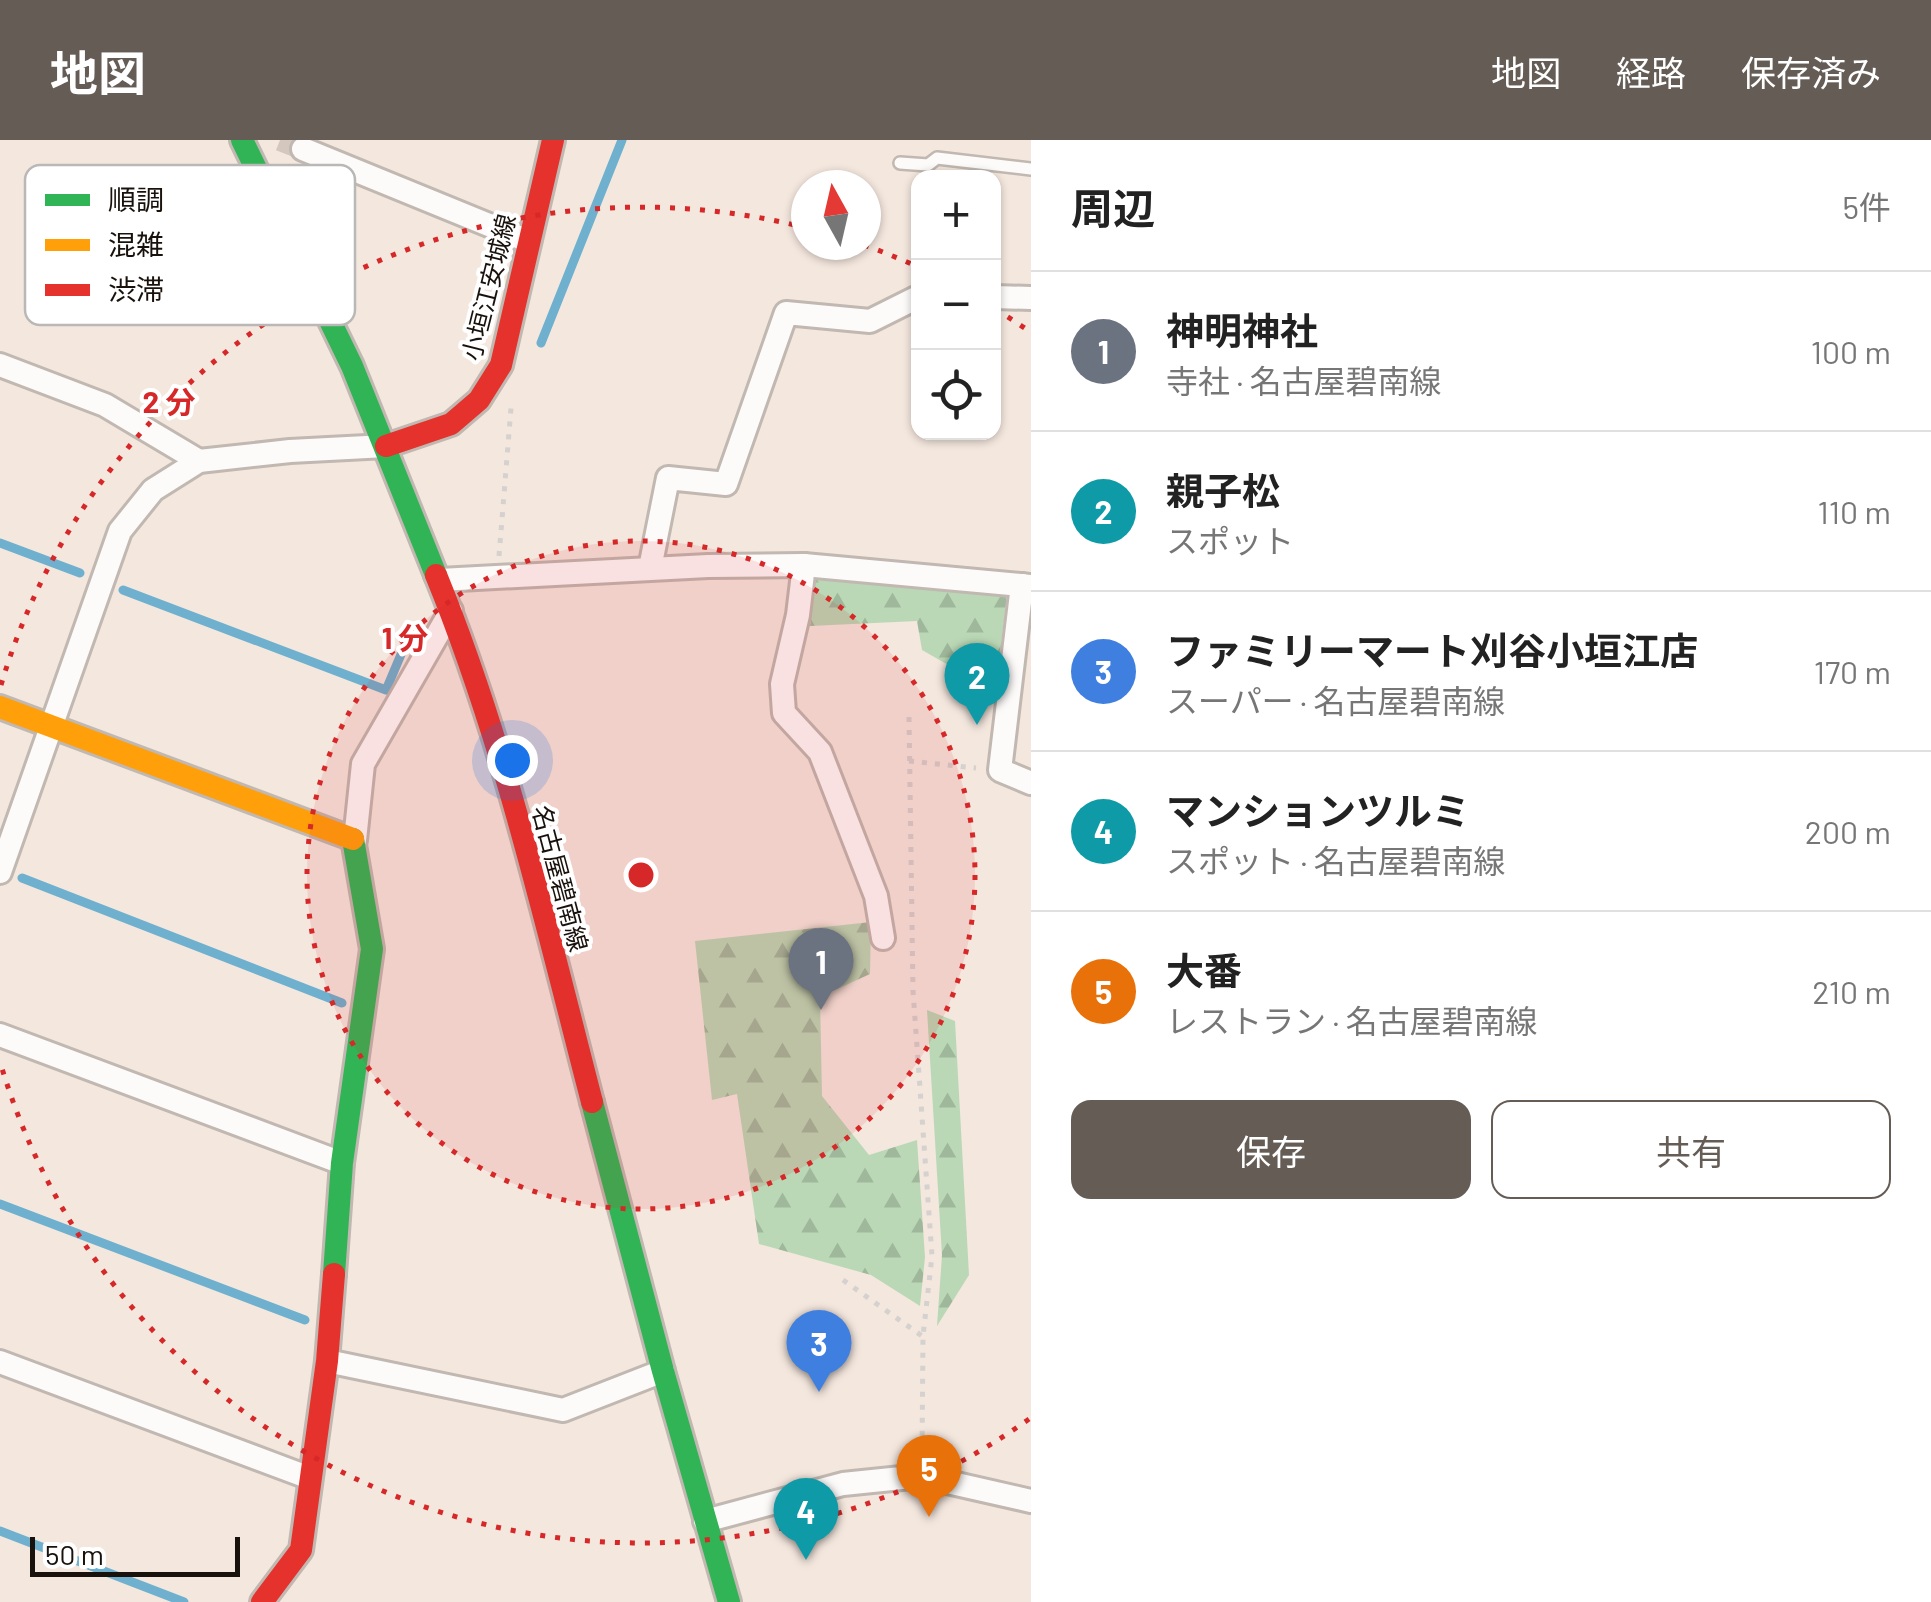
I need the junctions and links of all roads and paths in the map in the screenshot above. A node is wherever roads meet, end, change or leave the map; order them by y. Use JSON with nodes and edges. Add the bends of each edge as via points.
{"nodes":[{"id":1,"x":242,"y":140,"type":"edge"},
{"id":2,"x":553,"y":140,"type":"edge"},
{"id":3,"x":303,"y":149,"type":"dead end"},
{"id":4,"x":900,"y":163,"type":"dead end"},
{"id":5,"x":254,"y":165,"type":"edge"},
{"id":6,"x":342,"y":165,"type":"edge"},
{"id":7,"x":1031,"y":169,"type":"edge"},
{"id":8,"x":355,"y":170,"type":"edge"},
{"id":9,"x":528,"y":241,"type":"junction"},
{"id":10,"x":1001,"y":297,"type":"edge"},
{"id":11,"x":1031,"y":298,"type":"edge"},
{"id":12,"x":911,"y":300,"type":"edge"},
{"id":13,"x":332,"y":325,"type":"edge"},
{"id":14,"x":0,"y":364,"type":"edge"},
{"id":15,"x":501,"y":365,"type":"junction"},
{"id":16,"x":386,"y":446,"type":"junction"},
{"id":17,"x":199,"y":461,"type":"junction"},
{"id":18,"x":804,"y":565,"type":"junction"},
{"id":19,"x":650,"y":568,"type":"junction"},
{"id":20,"x":496,"y":578,"type":"junction"},
{"id":21,"x":440,"y":580,"type":"junction"},
{"id":22,"x":1026,"y":585,"type":"edge"},
{"id":23,"x":451,"y":611,"type":"junction"},
{"id":24,"x":0,"y":707,"type":"edge"},
{"id":25,"x":908,"y":717,"type":"dead end"},
{"id":26,"x":50,"y":726,"type":"junction"},
{"id":27,"x":909,"y":762,"type":"junction"},
{"id":28,"x":1000,"y":770,"type":"junction"},
{"id":29,"x":1031,"y":782,"type":"edge"},
{"id":30,"x":355,"y":840,"type":"junction"},
{"id":31,"x":0,"y":872,"type":"edge"},
{"id":32,"x":883,"y":938,"type":"dead end"},
{"id":33,"x":0,"y":1035,"type":"edge"},
{"id":34,"x":342,"y":1163,"type":"junction"},
{"id":35,"x":843,"y":1280,"type":"dead end"},
{"id":36,"x":923,"y":1336,"type":"junction"},
{"id":37,"x":328,"y":1361,"type":"junction"},
{"id":38,"x":0,"y":1362,"type":"edge"},
{"id":39,"x":663,"y":1372,"type":"junction"},
{"id":40,"x":921,"y":1476,"type":"junction"},
{"id":41,"x":310,"y":1478,"type":"junction"},
{"id":42,"x":1031,"y":1500,"type":"edge"},
{"id":43,"x":704,"y":1521,"type":"junction"},
{"id":44,"x":262,"y":1602,"type":"edge"},
{"id":45,"x":728,"y":1602,"type":"edge"}],
"edges":[{"from":1,"to":5,"type":"main road","name":"名古屋碧南線"},
{"from":2,"to":9,"type":"main road","name":"小垣江安城線"},
{"from":3,"to":6,"type":"street"},
{"from":4,"to":7,"type":"lane","via":[[928,165],[936,158]]},
{"from":8,"to":9,"type":"street"},
{"from":9,"to":15,"type":"main road","name":"小垣江安城線"},
{"from":10,"to":11,"type":"street"},
{"from":12,"to":19,"type":"street","via":[[870,321],[786,313],[726,484],[668,478]]},
{"from":13,"to":16,"type":"main road","name":"名古屋碧南線"},
{"from":14,"to":17,"type":"street","via":[[105,405]]},
{"from":15,"to":16,"type":"main road","name":"小垣江安城線","via":[[478,400],[451,424]]},
{"from":15,"to":20,"type":"path","via":[[512,413]]},
{"from":16,"to":17,"type":"street"},
{"from":16,"to":21,"type":"main road","name":"名古屋碧南線"},
{"from":17,"to":26,"type":"street","via":[[154,490],[120,532]]},
{"from":18,"to":19,"type":"street"},
{"from":18,"to":22,"type":"street"},
{"from":18,"to":32,"type":"street","via":[[782,684],[784,713],[820,752],[876,896]]},
{"from":19,"to":20,"type":"street"},
{"from":20,"to":21,"type":"street"},
{"from":21,"to":23,"type":"main road","name":"名古屋碧南線"},
{"from":22,"to":28,"type":"street"},
{"from":23,"to":30,"type":"street","via":[[363,764]]},
{"from":23,"to":39,"type":"main road","name":"名古屋碧南線","via":[[522,833]]},
{"from":24,"to":26,"type":"main road"},
{"from":25,"to":27,"type":"path"},
{"from":26,"to":30,"type":"main road"},
{"from":26,"to":31,"type":"street"},
{"from":27,"to":28,"type":"path"},
{"from":27,"to":36,"type":"path","via":[[913,990],[932,1256]]},
{"from":28,"to":29,"type":"street"},
{"from":30,"to":34,"type":"main road","via":[[372,949]]},
{"from":33,"to":34,"type":"street"},
{"from":34,"to":37,"type":"main road"},
{"from":35,"to":36,"type":"path"},
{"from":36,"to":40,"type":"path"},
{"from":37,"to":39,"type":"street","via":[[563,1410]]},
{"from":37,"to":41,"type":"main road"},
{"from":38,"to":41,"type":"street"},
{"from":39,"to":43,"type":"main road","name":"名古屋碧南線"},
{"from":40,"to":42,"type":"street"},
{"from":40,"to":43,"type":"street","via":[[844,1484]]},
{"from":41,"to":44,"type":"main road","via":[[301,1550]]},
{"from":43,"to":45,"type":"main road","name":"名古屋碧南線"}]}
